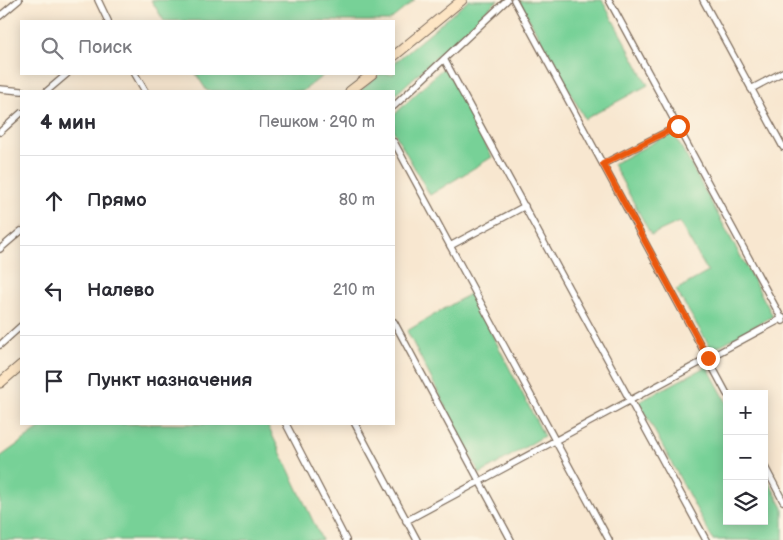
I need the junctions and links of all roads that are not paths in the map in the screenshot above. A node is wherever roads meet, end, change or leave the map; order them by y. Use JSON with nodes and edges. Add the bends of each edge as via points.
{"nodes":[{"id":1,"x":19,"y":0,"type":"edge"},
{"id":2,"x":98,"y":0,"type":"edge"},
{"id":3,"x":462,"y":0,"type":"edge"},
{"id":4,"x":507,"y":0,"type":"edge"},
{"id":5,"x":514,"y":0,"type":"edge"},
{"id":6,"x":610,"y":0,"type":"edge"},
{"id":7,"x":703,"y":0,"type":"edge"},
{"id":8,"x":0,"y":16,"type":"edge"},
{"id":9,"x":108,"y":20,"type":"edge"},
{"id":10,"x":395,"y":55,"type":"edge"},
{"id":11,"x":444,"y":59,"type":"junction"},
{"id":12,"x":783,"y":72,"type":"edge"},
{"id":13,"x":67,"y":75,"type":"edge"},
{"id":14,"x":137,"y":75,"type":"edge"},
{"id":15,"x":371,"y":75,"type":"edge"},
{"id":16,"x":0,"y":89,"type":"edge"},
{"id":17,"x":752,"y":89,"type":"junction"},
{"id":18,"x":48,"y":90,"type":"edge"},
{"id":19,"x":144,"y":90,"type":"edge"},
{"id":20,"x":351,"y":90,"type":"edge"},
{"id":21,"x":20,"y":91,"type":"edge"},
{"id":22,"x":395,"y":105,"type":"edge"},
{"id":23,"x":20,"y":115,"type":"edge"},
{"id":24,"x":678,"y":126,"type":"junction"},
{"id":25,"x":0,"y":132,"type":"edge"},
{"id":26,"x":395,"y":144,"type":"edge"},
{"id":27,"x":783,"y":147,"type":"edge"},
{"id":28,"x":603,"y":164,"type":"junction"},
{"id":29,"x":525,"y":206,"type":"junction"},
{"id":30,"x":20,"y":231,"type":"edge"},
{"id":31,"x":450,"y":246,"type":"junction"},
{"id":32,"x":0,"y":249,"type":"edge"},
{"id":33,"x":782,"y":319,"type":"edge"},
{"id":34,"x":395,"y":324,"type":"edge"},
{"id":35,"x":20,"y":327,"type":"edge"},
{"id":36,"x":0,"y":345,"type":"edge"},
{"id":37,"x":708,"y":358,"type":"junction"},
{"id":38,"x":20,"y":366,"type":"edge"},
{"id":39,"x":0,"y":384,"type":"edge"},
{"id":40,"x":725,"y":390,"type":"edge"},
{"id":41,"x":631,"y":400,"type":"junction"},
{"id":42,"x":287,"y":425,"type":"edge"},
{"id":43,"x":356,"y":425,"type":"edge"},
{"id":44,"x":555,"y":441,"type":"junction"},
{"id":45,"x":768,"y":473,"type":"edge"},
{"id":46,"x":480,"y":482,"type":"junction"},
{"id":47,"x":783,"y":501,"type":"edge"},
{"id":48,"x":406,"y":521,"type":"junction"},
{"id":49,"x":346,"y":540,"type":"edge"},
{"id":50,"x":417,"y":540,"type":"edge"},
{"id":51,"x":511,"y":540,"type":"edge"},
{"id":52,"x":609,"y":540,"type":"edge"},
{"id":53,"x":706,"y":540,"type":"edge"}],
"edges":[{"from":1,"to":8,"type":"street"},
{"from":2,"to":9,"type":"street"},
{"from":3,"to":10,"type":"main road"},
{"from":4,"to":11,"type":"street"},
{"from":5,"to":28,"type":"street"},
{"from":6,"to":24,"type":"street"},
{"from":7,"to":17,"type":"street"},
{"from":11,"to":22,"type":"street"},
{"from":11,"to":29,"type":"street"},
{"from":12,"to":17,"type":"street"},
{"from":13,"to":18,"type":"street"},
{"from":14,"to":19,"type":"street"},
{"from":15,"to":20,"type":"main road"},
{"from":16,"to":21,"type":"street"},
{"from":17,"to":27,"type":"street"},
{"from":23,"to":25,"type":"street"},
{"from":24,"to":28,"type":"street"},
{"from":24,"to":33,"type":"street"},
{"from":26,"to":31,"type":"street"},
{"from":28,"to":37,"type":"street"},
{"from":29,"to":31,"type":"street"},
{"from":29,"to":41,"type":"street"},
{"from":30,"to":32,"type":"street"},
{"from":31,"to":44,"type":"street"},
{"from":33,"to":37,"type":"street"},
{"from":34,"to":46,"type":"street"},
{"from":35,"to":36,"type":"street"},
{"from":37,"to":40,"type":"street"},
{"from":37,"to":41,"type":"street"},
{"from":38,"to":39,"type":"main road"},
{"from":41,"to":44,"type":"street"},
{"from":41,"to":53,"type":"street"},
{"from":42,"to":49,"type":"street"},
{"from":43,"to":48,"type":"street"},
{"from":44,"to":46,"type":"street"},
{"from":44,"to":52,"type":"street"},
{"from":45,"to":47,"type":"street"},
{"from":46,"to":48,"type":"street"},
{"from":46,"to":51,"type":"street"},
{"from":48,"to":50,"type":"street"}]}
